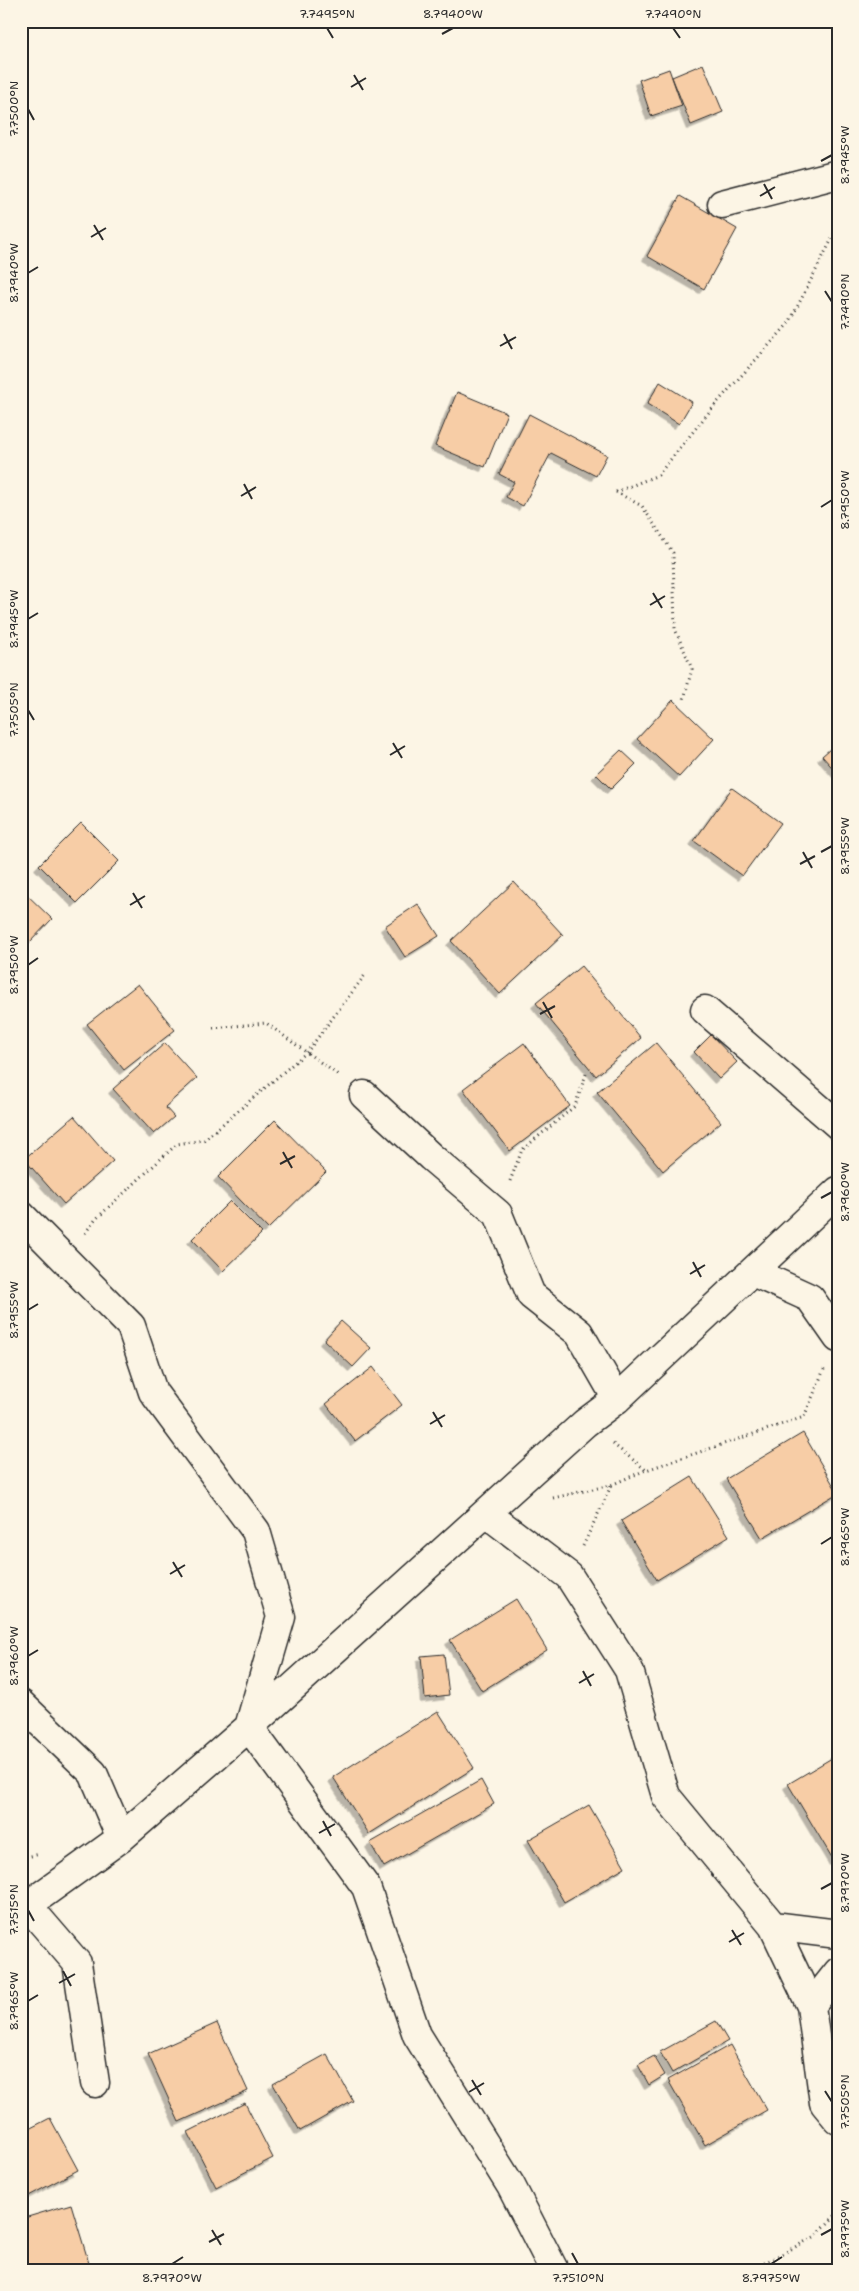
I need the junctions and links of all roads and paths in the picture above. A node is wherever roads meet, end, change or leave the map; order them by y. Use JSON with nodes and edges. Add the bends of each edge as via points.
{"nodes":[{"id":1,"x":838,"y":174,"type":"edge"},
{"id":2,"x":722,"y":204,"type":"dead end"},
{"id":3,"x":838,"y":227,"type":"edge"},
{"id":4,"x":684,"y":699,"type":"dead end"},
{"id":5,"x":365,"y":976,"type":"dead end"},
{"id":6,"x":705,"y":1010,"type":"dead end"},
{"id":7,"x":212,"y":1028,"type":"dead end"},
{"id":8,"x":308,"y":1052,"type":"junction"},
{"id":9,"x":586,"y":1074,"type":"dead end"},
{"id":10,"x":364,"y":1095,"type":"joint"},
{"id":11,"x":838,"y":1124,"type":"edge"},
{"id":12,"x":838,"y":1191,"type":"edge"},
{"id":13,"x":498,"y":1214,"type":"junction"},
{"id":14,"x":21,"y":1215,"type":"edge"},
{"id":15,"x":64,"y":1258,"type":"junction"},
{"id":16,"x":753,"y":1272,"type":"junction"},
{"id":17,"x":838,"y":1338,"type":"edge"},
{"id":18,"x":826,"y":1365,"type":"dead end"},
{"id":19,"x":617,"y":1399,"type":"junction"},
{"id":20,"x":585,"y":1423,"type":"junction"},
{"id":21,"x":646,"y":1470,"type":"junction"},
{"id":22,"x":611,"y":1485,"type":"junction"},
{"id":23,"x":544,"y":1500,"type":"dead end"},
{"id":24,"x":486,"y":1513,"type":"junction"},
{"id":25,"x":569,"y":1576,"type":"junction"},
{"id":26,"x":21,"y":1704,"type":"edge"},
{"id":27,"x":250,"y":1727,"type":"junction"},
{"id":28,"x":121,"y":1838,"type":"junction"},
{"id":29,"x":24,"y":1908,"type":"edge"},
{"id":30,"x":773,"y":1926,"type":"junction"},
{"id":31,"x":838,"y":1934,"type":"edge"},
{"id":32,"x":838,"y":1972,"type":"edge"},
{"id":33,"x":811,"y":2006,"type":"junction"},
{"id":34,"x":95,"y":2084,"type":"dead end"},
{"id":35,"x":838,"y":2120,"type":"edge"},
{"id":36,"x":838,"y":2213,"type":"edge"},
{"id":37,"x":554,"y":2270,"type":"edge"},
{"id":38,"x":751,"y":2270,"type":"edge"}],
"edges":[{"from":1,"to":2,"type":"street"},
{"from":3,"to":4,"type":"path","via":[[789,323],[658,474],[616,492],[642,506],[673,553],[676,629],[692,669]]},
{"from":5,"to":8,"type":"path"},
{"from":6,"to":11,"type":"street"},
{"from":7,"to":8,"type":"path","via":[[266,1023]]},
{"from":8,"to":10,"type":"path"},
{"from":8,"to":15,"type":"path","via":[[204,1140],[177,1144],[96,1219]]},
{"from":9,"to":13,"type":"path","via":[[575,1106],[522,1150]]},
{"from":10,"to":13,"type":"street"},
{"from":12,"to":16,"type":"street"},
{"from":13,"to":19,"type":"street","via":[[531,1295],[579,1333]]},
{"from":14,"to":15,"type":"street"},
{"from":15,"to":27,"type":"street","via":[[131,1326],[153,1392],[256,1531],[281,1617]]},
{"from":16,"to":17,"type":"street","via":[[810,1298]]},
{"from":16,"to":19,"type":"street"},
{"from":18,"to":21,"type":"path","via":[[804,1417]]},
{"from":19,"to":20,"type":"street"},
{"from":20,"to":21,"type":"path"},
{"from":20,"to":24,"type":"street"},
{"from":21,"to":22,"type":"path"},
{"from":22,"to":23,"type":"path"},
{"from":22,"to":25,"type":"path"},
{"from":24,"to":25,"type":"street"},
{"from":24,"to":27,"type":"street"},
{"from":25,"to":30,"type":"street","via":[[629,1670],[666,1796]]},
{"from":26,"to":28,"type":"street","via":[[92,1773]]},
{"from":27,"to":28,"type":"street"},
{"from":27,"to":37,"type":"street","via":[[366,1887],[417,2035],[511,2186]]},
{"from":28,"to":29,"type":"street"},
{"from":29,"to":34,"type":"street","via":[[77,1963]]},
{"from":30,"to":31,"type":"street"},
{"from":30,"to":33,"type":"street"},
{"from":32,"to":33,"type":"street"},
{"from":33,"to":35,"type":"street","via":[[824,2103]]},
{"from":36,"to":38,"type":"path","via":[[814,2237]]}]}
